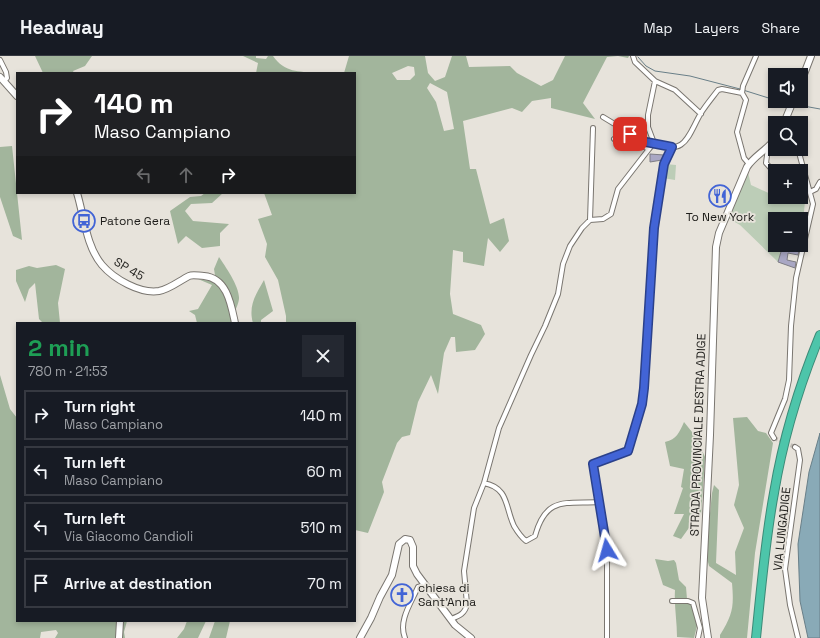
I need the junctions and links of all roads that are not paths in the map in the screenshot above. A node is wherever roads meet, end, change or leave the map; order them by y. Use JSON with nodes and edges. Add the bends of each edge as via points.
{"nodes":[{"id":1,"x":633,"y":56,"type":"edge"},
{"id":2,"x":756,"y":56,"type":"edge"},
{"id":3,"x":811,"y":56,"type":"edge"},
{"id":4,"x":0,"y":60,"type":"edge"},
{"id":5,"x":806,"y":68,"type":"edge"},
{"id":6,"x":2,"y":79,"type":"edge"},
{"id":7,"x":655,"y":81,"type":"junction"},
{"id":8,"x":742,"y":90,"type":"junction"},
{"id":9,"x":16,"y":95,"type":"edge"},
{"id":10,"x":790,"y":108,"type":"edge"},
{"id":11,"x":701,"y":114,"type":"junction"},
{"id":12,"x":788,"y":115,"type":"edge"},
{"id":13,"x":603,"y":117,"type":"dead end"},
{"id":14,"x":593,"y":128,"type":"dead end"},
{"id":15,"x":614,"y":139,"type":"dead end"},
{"id":16,"x":654,"y":144,"type":"junction"},
{"id":17,"x":672,"y":147,"type":"junction"},
{"id":18,"x":768,"y":148,"type":"joint"},
{"id":19,"x":649,"y":149,"type":"junction"},
{"id":20,"x":800,"y":156,"type":"edge"},
{"id":21,"x":749,"y":164,"type":"junction"},
{"id":22,"x":768,"y":164,"type":"edge"},
{"id":23,"x":820,"y":182,"type":"edge"},
{"id":24,"x":810,"y":192,"type":"junction"},
{"id":25,"x":77,"y":194,"type":"edge"},
{"id":26,"x":590,"y":220,"type":"junction"},
{"id":27,"x":235,"y":322,"type":"edge"},
{"id":28,"x":820,"y":335,"type":"edge"},
{"id":29,"x":820,"y":349,"type":"edge"},
{"id":30,"x":774,"y":438,"type":"dead end"},
{"id":31,"x":795,"y":447,"type":"dead end"},
{"id":32,"x":484,"y":483,"type":"junction"},
{"id":33,"x":599,"y":502,"type":"junction"},
{"id":34,"x":425,"y":585,"type":"junction"},
{"id":35,"x":672,"y":601,"type":"dead end"},
{"id":36,"x":450,"y":619,"type":"junction"},
{"id":37,"x":120,"y":622,"type":"edge"},
{"id":38,"x":119,"y":638,"type":"edge"},
{"id":39,"x":360,"y":638,"type":"edge"},
{"id":40,"x":405,"y":638,"type":"edge"},
{"id":41,"x":471,"y":638,"type":"edge"},
{"id":42,"x":607,"y":638,"type":"edge"},
{"id":43,"x":698,"y":638,"type":"edge"},
{"id":44,"x":708,"y":638,"type":"edge"},
{"id":45,"x":756,"y":638,"type":"edge"},
{"id":46,"x":762,"y":638,"type":"edge"},
{"id":47,"x":798,"y":638,"type":"edge"}],
"edges":[{"from":1,"to":7,"type":"street"},
{"from":2,"to":8,"type":"street"},
{"from":3,"to":5,"type":"main road"},
{"from":4,"to":6,"type":"street","via":[[7,78]]},
{"from":6,"to":9,"type":"main road"},
{"from":7,"to":11,"type":"street","via":[[675,90]]},
{"from":7,"to":16,"type":"street","via":[[648,115],[648,126]]},
{"from":8,"to":11,"type":"street","via":[[718,90]]},
{"from":8,"to":21,"type":"street","via":[[746,100],[737,132],[744,158]]},
{"from":10,"to":12,"type":"main road"},
{"from":11,"to":17,"type":"street","via":[[686,141],[680,146]]},
{"from":13,"to":16,"type":"street","via":[[641,140]]},
{"from":14,"to":26,"type":"street"},
{"from":15,"to":19,"type":"street","via":[[621,137]]},
{"from":16,"to":17,"type":"street"},
{"from":16,"to":19,"type":"street"},
{"from":17,"to":33,"type":"street","via":[[664,164],[654,228],[642,404],[628,451],[593,464]]},
{"from":18,"to":21,"type":"main road"},
{"from":18,"to":22,"type":"street","via":[[766,162]]},
{"from":19,"to":26,"type":"street","via":[[618,189],[611,214],[603,219]]},
{"from":20,"to":24,"type":"street"},
{"from":21,"to":44,"type":"main road","name":"STRADA PROVINCIALE DESTRA ADIGE","via":[[719,233],[716,247],[702,598]]},
{"from":23,"to":24,"type":"street","via":[[816,189]]},
{"from":24,"to":30,"type":"street","via":[[813,204],[796,278],[789,380],[786,399],[771,433]]},
{"from":25,"to":27,"type":"main road","name":"SP 45","via":[[91,246],[107,270],[145,291],[169,288],[191,275],[217,280],[224,286],[229,297]]},
{"from":26,"to":32,"type":"street","via":[[574,240],[563,264],[558,294],[499,428]]},
{"from":28,"to":45,"type":"highway","via":[[795,402],[782,452],[766,544]]},
{"from":29,"to":46,"type":"highway","via":[[794,425],[780,486]]},
{"from":31,"to":47,"type":"street","name":"VIA LUNGADIGE","via":[[798,449],[800,460],[785,569]]},
{"from":32,"to":33,"type":"street","via":[[492,484],[504,495],[514,525],[526,541],[535,536],[544,514],[557,504]]},
{"from":32,"to":36,"type":"street","via":[[474,508],[464,571],[466,610],[462,615]]},
{"from":33,"to":42,"type":"street","via":[[607,550]]},
{"from":34,"to":36,"type":"main road"},
{"from":34,"to":39,"type":"main road","via":[[413,566],[413,544],[410,540],[402,540],[392,575]]},
{"from":34,"to":40,"type":"street","via":[[418,587],[404,618],[402,627]]},
{"from":35,"to":43,"type":"street","via":[[693,603],[700,628]]},
{"from":36,"to":41,"type":"main road"},
{"from":37,"to":38,"type":"main road"}]}
